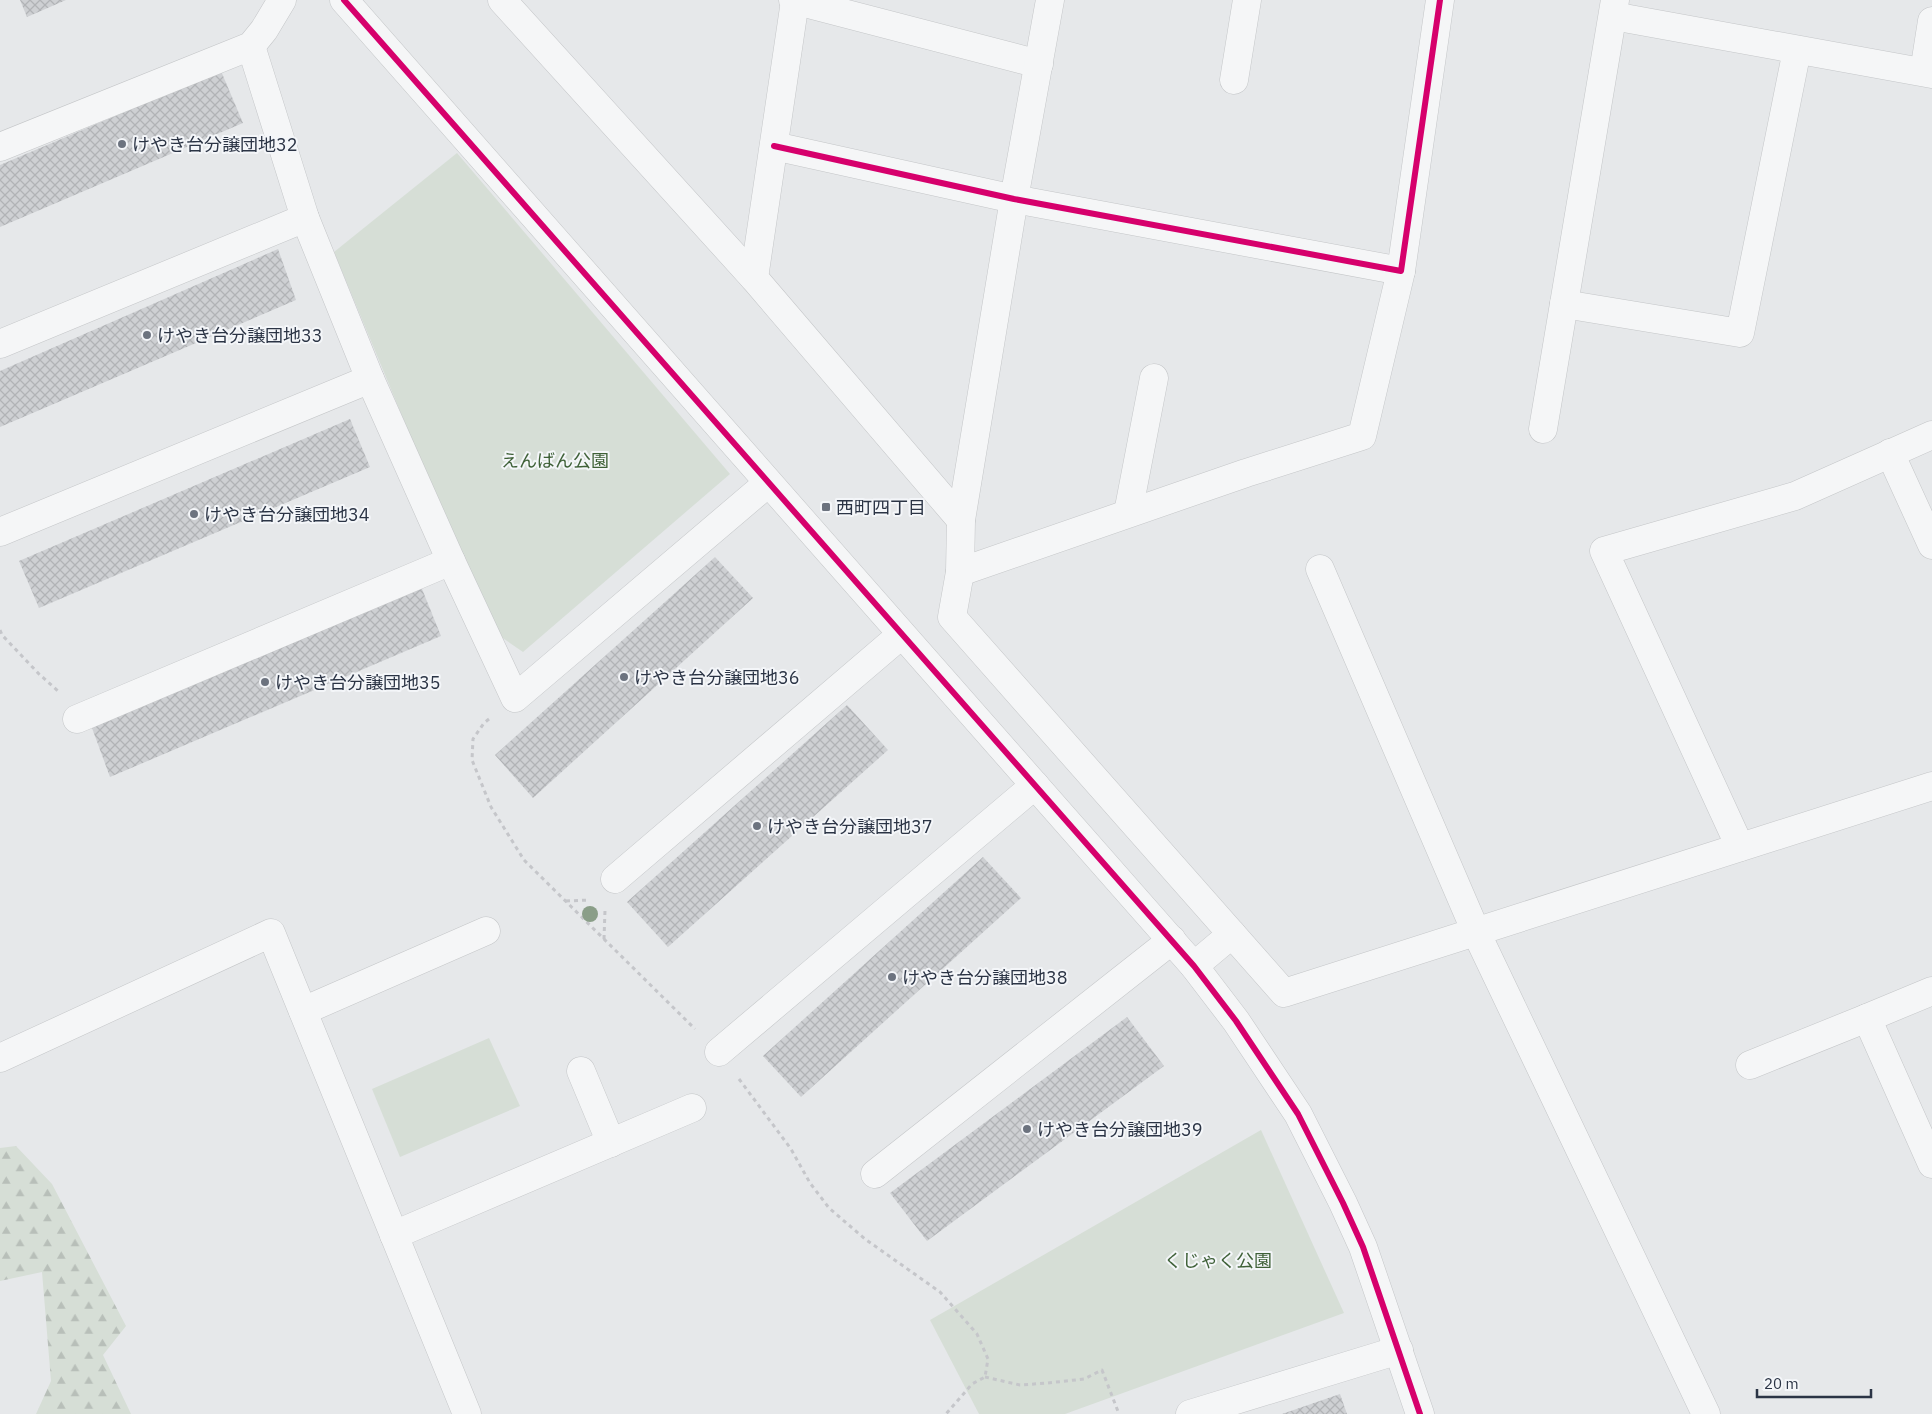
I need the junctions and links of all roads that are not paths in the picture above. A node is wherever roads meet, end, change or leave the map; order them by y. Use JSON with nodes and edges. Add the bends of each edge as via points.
{"nodes":[{"id":1,"x":282,"y":0,"type":"edge"},
{"id":2,"x":344,"y":0,"type":"edge"},
{"id":3,"x":502,"y":0,"type":"edge"},
{"id":4,"x":794,"y":0,"type":"edge"},
{"id":5,"x":1050,"y":0,"type":"edge"},
{"id":6,"x":1247,"y":0,"type":"edge"},
{"id":7,"x":1440,"y":0,"type":"edge"},
{"id":8,"x":1614,"y":8,"type":"edge"},
{"id":9,"x":1932,"y":21,"type":"edge"},
{"id":10,"x":251,"y":46,"type":"junction"},
{"id":11,"x":1796,"y":50,"type":"junction"},
{"id":12,"x":1039,"y":64,"type":"junction"},
{"id":13,"x":1928,"y":73,"type":"edge"},
{"id":14,"x":1234,"y":80,"type":"dead end"},
{"id":15,"x":774,"y":146,"type":"junction"},
{"id":16,"x":0,"y":147,"type":"edge"},
{"id":17,"x":1014,"y":199,"type":"junction"},
{"id":18,"x":304,"y":218,"type":"junction"},
{"id":19,"x":1401,"y":271,"type":"junction"},
{"id":20,"x":754,"y":278,"type":"junction"},
{"id":21,"x":1564,"y":304,"type":"junction"},
{"id":22,"x":0,"y":344,"type":"edge"},
{"id":23,"x":1154,"y":378,"type":"dead end"},
{"id":24,"x":370,"y":379,"type":"junction"},
{"id":25,"x":1543,"y":429,"type":"dead end"},
{"id":26,"x":1932,"y":435,"type":"edge"},
{"id":27,"x":1890,"y":453,"type":"junction"},
{"id":28,"x":768,"y":483,"type":"junction"},
{"id":29,"x":1128,"y":514,"type":"junction"},
{"id":30,"x":961,"y":520,"type":"junction"},
{"id":31,"x":0,"y":532,"type":"edge"},
{"id":32,"x":1932,"y":546,"type":"edge"},
{"id":33,"x":451,"y":561,"type":"junction"},
{"id":34,"x":1320,"y":569,"type":"dead end"},
{"id":35,"x":960,"y":572,"type":"junction"},
{"id":36,"x":901,"y":635,"type":"junction"},
{"id":37,"x":77,"y":719,"type":"road end"},
{"id":38,"x":1035,"y":785,"type":"junction"},
{"id":39,"x":1932,"y":786,"type":"edge"},
{"id":40,"x":1740,"y":847,"type":"junction"},
{"id":41,"x":615,"y":879,"type":"dead end"},
{"id":42,"x":486,"y":931,"type":"dead end"},
{"id":43,"x":1476,"y":932,"type":"junction"},
{"id":44,"x":1232,"y":934,"type":"junction"},
{"id":45,"x":1172,"y":940,"type":"junction"},
{"id":46,"x":1194,"y":966,"type":"junction"},
{"id":47,"x":1932,"y":990,"type":"edge"},
{"id":48,"x":303,"y":1011,"type":"junction"},
{"id":49,"x":1867,"y":1018,"type":"junction"},
{"id":50,"x":719,"y":1052,"type":"dead end"},
{"id":51,"x":0,"y":1058,"type":"edge"},
{"id":52,"x":1750,"y":1065,"type":"dead end"},
{"id":53,"x":581,"y":1071,"type":"dead end"},
{"id":54,"x":692,"y":1108,"type":"dead end"},
{"id":55,"x":611,"y":1143,"type":"junction"},
{"id":56,"x":1932,"y":1164,"type":"edge"},
{"id":57,"x":875,"y":1174,"type":"dead end"},
{"id":58,"x":394,"y":1236,"type":"junction"},
{"id":59,"x":1399,"y":1350,"type":"junction"},
{"id":60,"x":467,"y":1414,"type":"edge"},
{"id":61,"x":1190,"y":1414,"type":"edge"},
{"id":62,"x":1420,"y":1414,"type":"edge"},
{"id":63,"x":1706,"y":1414,"type":"edge"}],
"edges":[{"from":1,"to":10,"type":"street"},
{"from":2,"to":28,"type":"street"},
{"from":3,"to":20,"type":"street"},
{"from":4,"to":12,"type":"street"},
{"from":4,"to":15,"type":"street"},
{"from":5,"to":12,"type":"street"},
{"from":6,"to":14,"type":"street"},
{"from":7,"to":19,"type":"street"},
{"from":8,"to":11,"type":"street"},
{"from":8,"to":21,"type":"street"},
{"from":9,"to":13,"type":"street"},
{"from":10,"to":16,"type":"street"},
{"from":10,"to":18,"type":"street"},
{"from":11,"to":13,"type":"street"},
{"from":11,"to":21,"type":"street","via":[[1740,333]]},
{"from":12,"to":17,"type":"street"},
{"from":15,"to":17,"type":"street"},
{"from":15,"to":20,"type":"street"},
{"from":17,"to":19,"type":"street"},
{"from":17,"to":30,"type":"street"},
{"from":18,"to":22,"type":"street"},
{"from":18,"to":24,"type":"street"},
{"from":19,"to":29,"type":"street","via":[[1362,436]]},
{"from":20,"to":30,"type":"street"},
{"from":21,"to":25,"type":"street"},
{"from":23,"to":29,"type":"street"},
{"from":24,"to":31,"type":"street"},
{"from":24,"to":33,"type":"street"},
{"from":26,"to":27,"type":"street"},
{"from":27,"to":32,"type":"street"},
{"from":27,"to":40,"type":"street","via":[[1795,496],[1604,551]]},
{"from":28,"to":33,"type":"street","via":[[515,698]]},
{"from":28,"to":36,"type":"street"},
{"from":29,"to":35,"type":"street"},
{"from":30,"to":35,"type":"street"},
{"from":33,"to":37,"type":"street"},
{"from":34,"to":43,"type":"street"},
{"from":35,"to":44,"type":"street","via":[[952,617]]},
{"from":36,"to":38,"type":"street"},
{"from":36,"to":41,"type":"street"},
{"from":38,"to":45,"type":"street"},
{"from":38,"to":50,"type":"street"},
{"from":39,"to":40,"type":"street"},
{"from":40,"to":43,"type":"street"},
{"from":42,"to":48,"type":"street"},
{"from":43,"to":44,"type":"street","via":[[1284,994]]},
{"from":43,"to":63,"type":"street"},
{"from":44,"to":46,"type":"street"},
{"from":45,"to":46,"type":"street"},
{"from":45,"to":57,"type":"street"},
{"from":46,"to":59,"type":"street","via":[[1236,1021],[1298,1114],[1363,1248]]},
{"from":47,"to":49,"type":"street"},
{"from":48,"to":51,"type":"street","via":[[271,933]]},
{"from":48,"to":58,"type":"street"},
{"from":49,"to":52,"type":"street"},
{"from":49,"to":56,"type":"street"},
{"from":53,"to":55,"type":"street"},
{"from":54,"to":55,"type":"street"},
{"from":55,"to":58,"type":"street"},
{"from":58,"to":60,"type":"street"},
{"from":59,"to":61,"type":"street"},
{"from":59,"to":62,"type":"street"}]}
